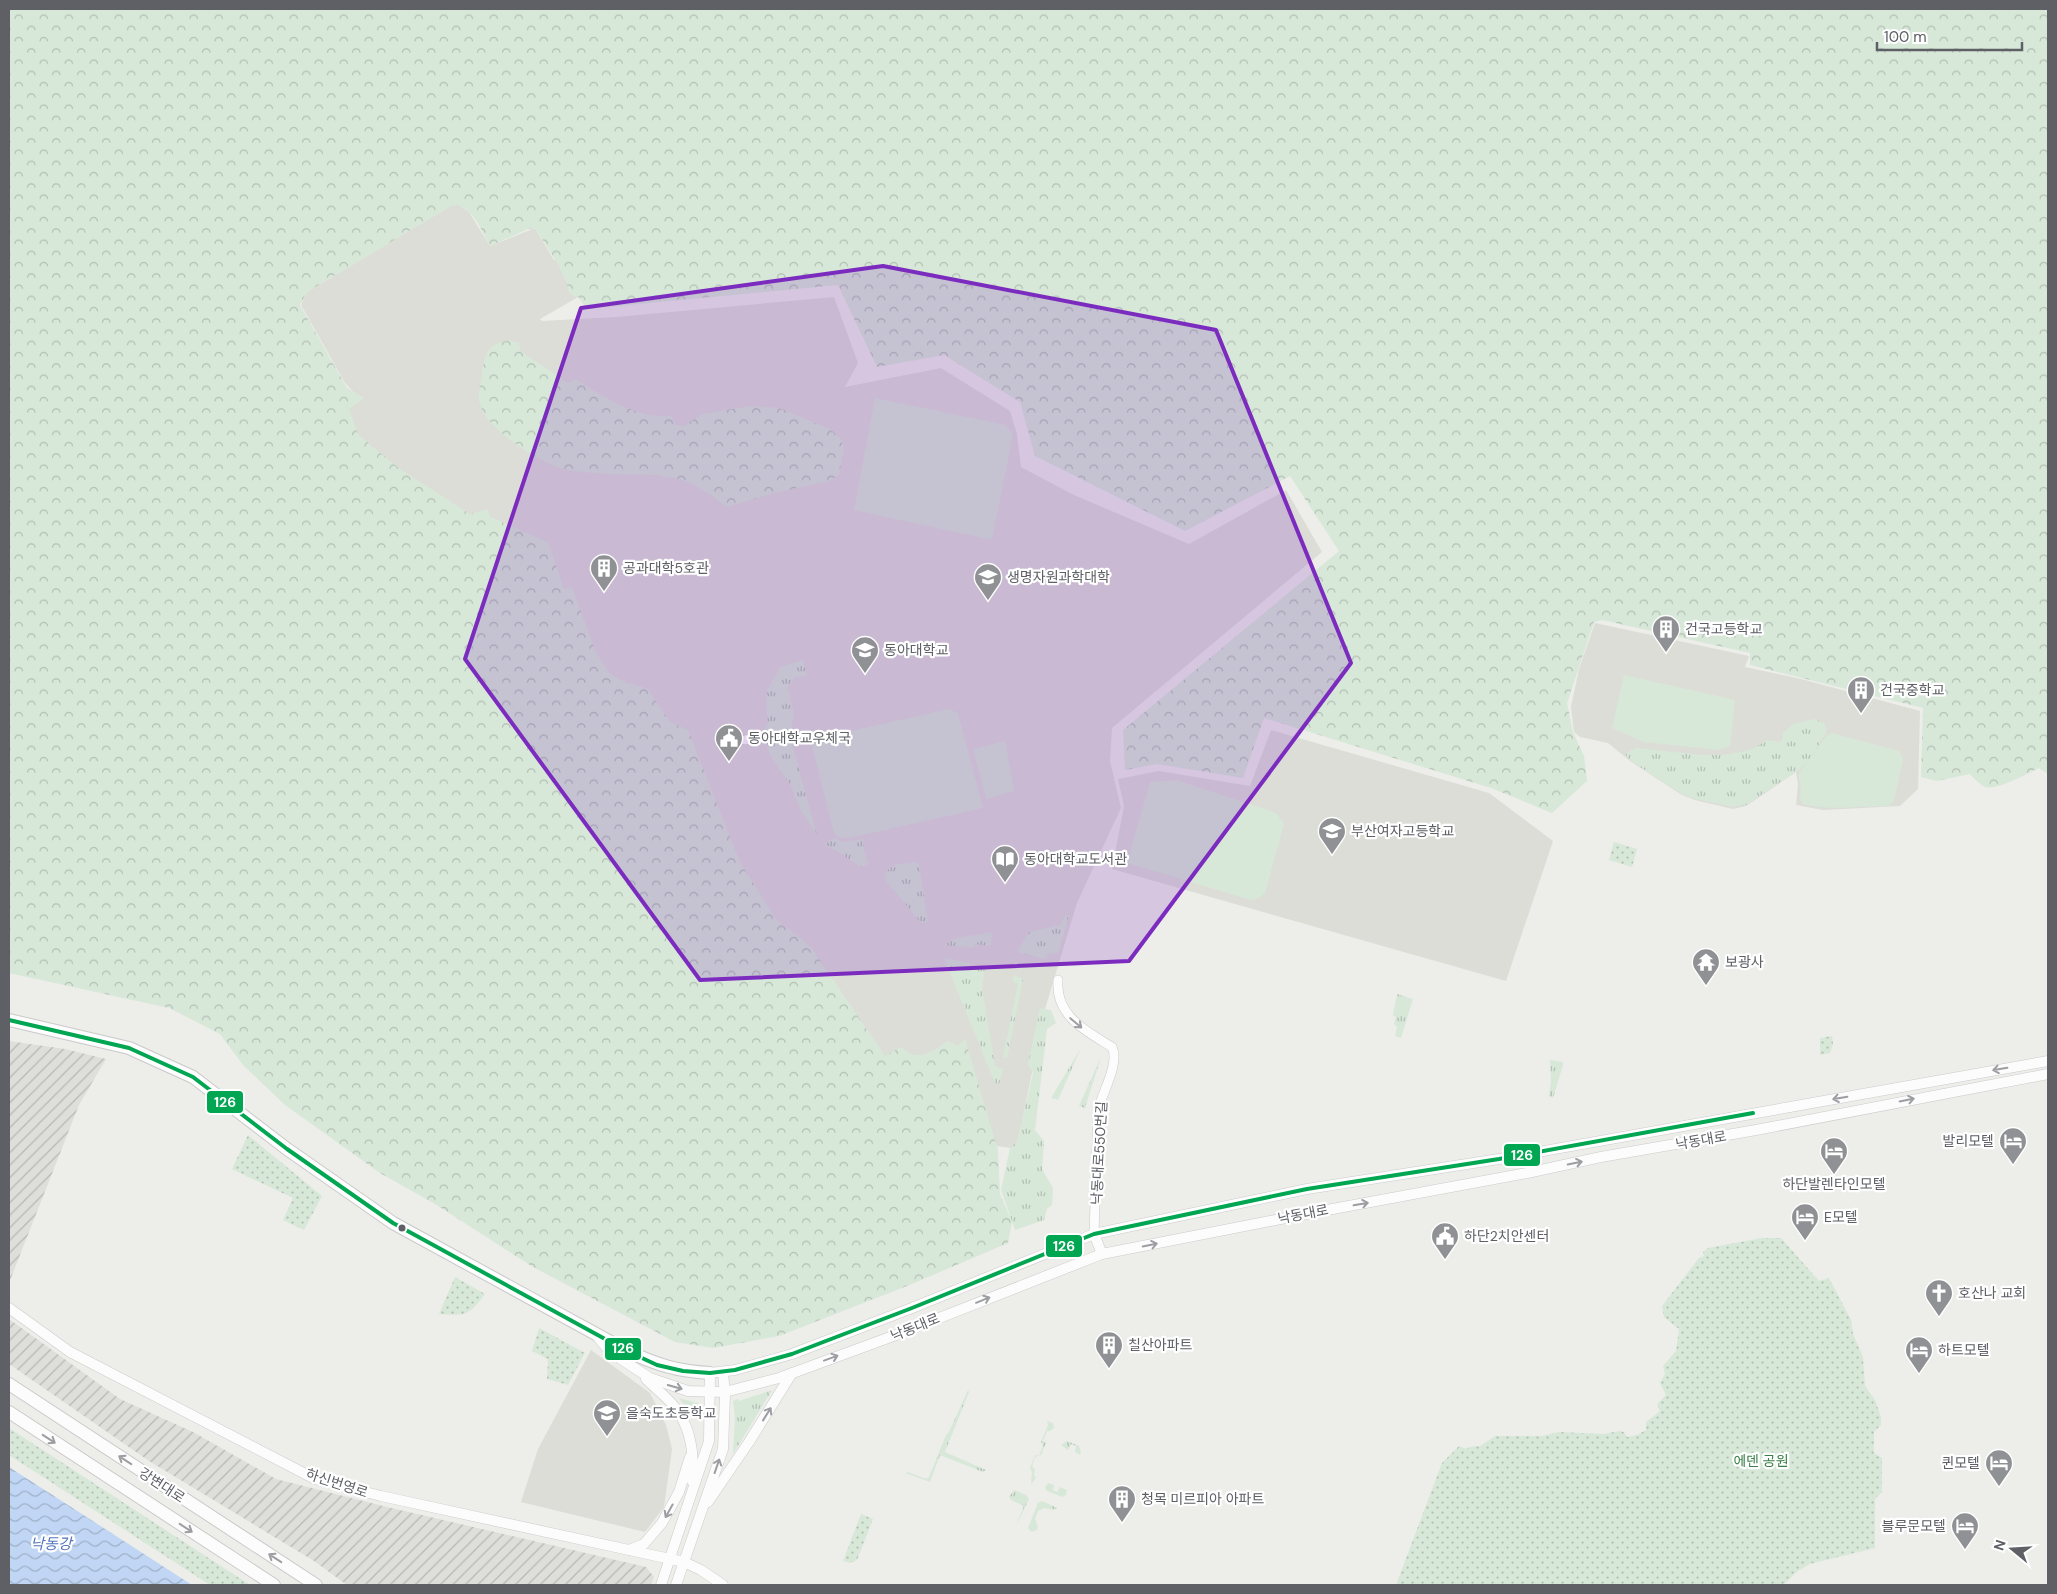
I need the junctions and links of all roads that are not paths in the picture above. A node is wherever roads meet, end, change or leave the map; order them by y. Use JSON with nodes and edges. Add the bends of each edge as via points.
{"nodes":[{"id":1,"x":757,"y":736,"type":"dead end"},
{"id":2,"x":745,"y":740,"type":"dead end"},
{"id":3,"x":1058,"y":980,"type":"dead end"},
{"id":4,"x":9,"y":1020,"type":"edge"},
{"id":5,"x":2048,"y":1061,"type":"edge"},
{"id":6,"x":2048,"y":1074,"type":"edge"},
{"id":7,"x":1525,"y":1154,"type":"junction"},
{"id":8,"x":1527,"y":1173,"type":"junction"},
{"id":9,"x":1094,"y":1234,"type":"junction"},
{"id":10,"x":1102,"y":1254,"type":"junction"},
{"id":11,"x":9,"y":1308,"type":"edge"},
{"id":12,"x":593,"y":1331,"type":"junction"},
{"id":13,"x":638,"y":1372,"type":"junction"},
{"id":14,"x":723,"y":1372,"type":"junction"},
{"id":15,"x":710,"y":1373,"type":"junction"},
{"id":16,"x":792,"y":1373,"type":"junction"},
{"id":17,"x":9,"y":1384,"type":"edge"},
{"id":18,"x":725,"y":1392,"type":"junction"},
{"id":19,"x":710,"y":1393,"type":"junction"},
{"id":20,"x":9,"y":1412,"type":"edge"},
{"id":21,"x":692,"y":1449,"type":"junction"},
{"id":22,"x":689,"y":1504,"type":"junction"},
{"id":23,"x":701,"y":1513,"type":"junction"},
{"id":24,"x":629,"y":1550,"type":"junction"},
{"id":25,"x":671,"y":1559,"type":"junction"},
{"id":26,"x":684,"y":1562,"type":"junction"},
{"id":27,"x":274,"y":1585,"type":"edge"},
{"id":28,"x":316,"y":1585,"type":"edge"},
{"id":29,"x":661,"y":1585,"type":"edge"},
{"id":30,"x":676,"y":1585,"type":"edge"},
{"id":31,"x":723,"y":1585,"type":"edge"}],
"edges":[{"from":1,"to":2,"type":"street"},
{"from":3,"to":9,"type":"street","name":"낙동대로550번길","one_way":true,"via":[[1070,1019],[1112,1047],[1114,1052],[1112,1071],[1098,1111]]},
{"from":4,"to":12,"type":"main road","name":"낙동대로","via":[[128,1048],[193,1076],[287,1149],[393,1223]]},
{"from":5,"to":7,"type":"street","name":"낙동대로","one_way":true},
{"from":8,"to":6,"type":"street","name":"낙동대로","one_way":true},
{"from":7,"to":8,"type":"street"},
{"from":7,"to":9,"type":"street","name":"낙동대로","via":[[1308,1189]]},
{"from":10,"to":8,"type":"street","name":"낙동대로","one_way":true},
{"from":9,"to":10,"type":"street"},
{"from":9,"to":14,"type":"street","name":"낙동대로","via":[[792,1354]]},
{"from":16,"to":10,"type":"street","name":"낙동대로","one_way":true},
{"from":11,"to":24,"type":"street","name":"하신번영로","via":[[70,1352],[315,1479]]},
{"from":12,"to":13,"type":"street","name":"낙동대로","via":[[610,1352]]},
{"from":12,"to":15,"type":"main road","name":"낙동대로","via":[[657,1365]]},
{"from":13,"to":19,"type":"street","name":"낙동대로","one_way":true,"via":[[670,1386]]},
{"from":13,"to":21,"type":"street","via":[[684,1420]]},
{"from":14,"to":15,"type":"street","name":"낙동대로"},
{"from":14,"to":18,"type":"street"},
{"from":15,"to":19,"type":"street"},
{"from":16,"to":18,"type":"street","name":"낙동대로"},
{"from":23,"to":16,"type":"street","one_way":true},
{"from":28,"to":17,"type":"main road","name":"강변대로","one_way":true},
{"from":18,"to":19,"type":"street","name":"낙동대로"},
{"from":23,"to":18,"type":"street","one_way":true,"via":[[722,1449]]},
{"from":19,"to":22,"type":"street","via":[[709,1441]]},
{"from":20,"to":27,"type":"main road","name":"강변대로","one_way":true},
{"from":21,"to":22,"type":"street"},
{"from":21,"to":24,"type":"street","one_way":true,"via":[[679,1492],[662,1523],[644,1544]]},
{"from":22,"to":25,"type":"street"},
{"from":23,"to":26,"type":"street"},
{"from":24,"to":25,"type":"street","name":"하신번영로"},
{"from":25,"to":26,"type":"street","name":"하신번영로"},
{"from":25,"to":29,"type":"street"},
{"from":26,"to":30,"type":"street"},
{"from":26,"to":31,"type":"street"}]}
